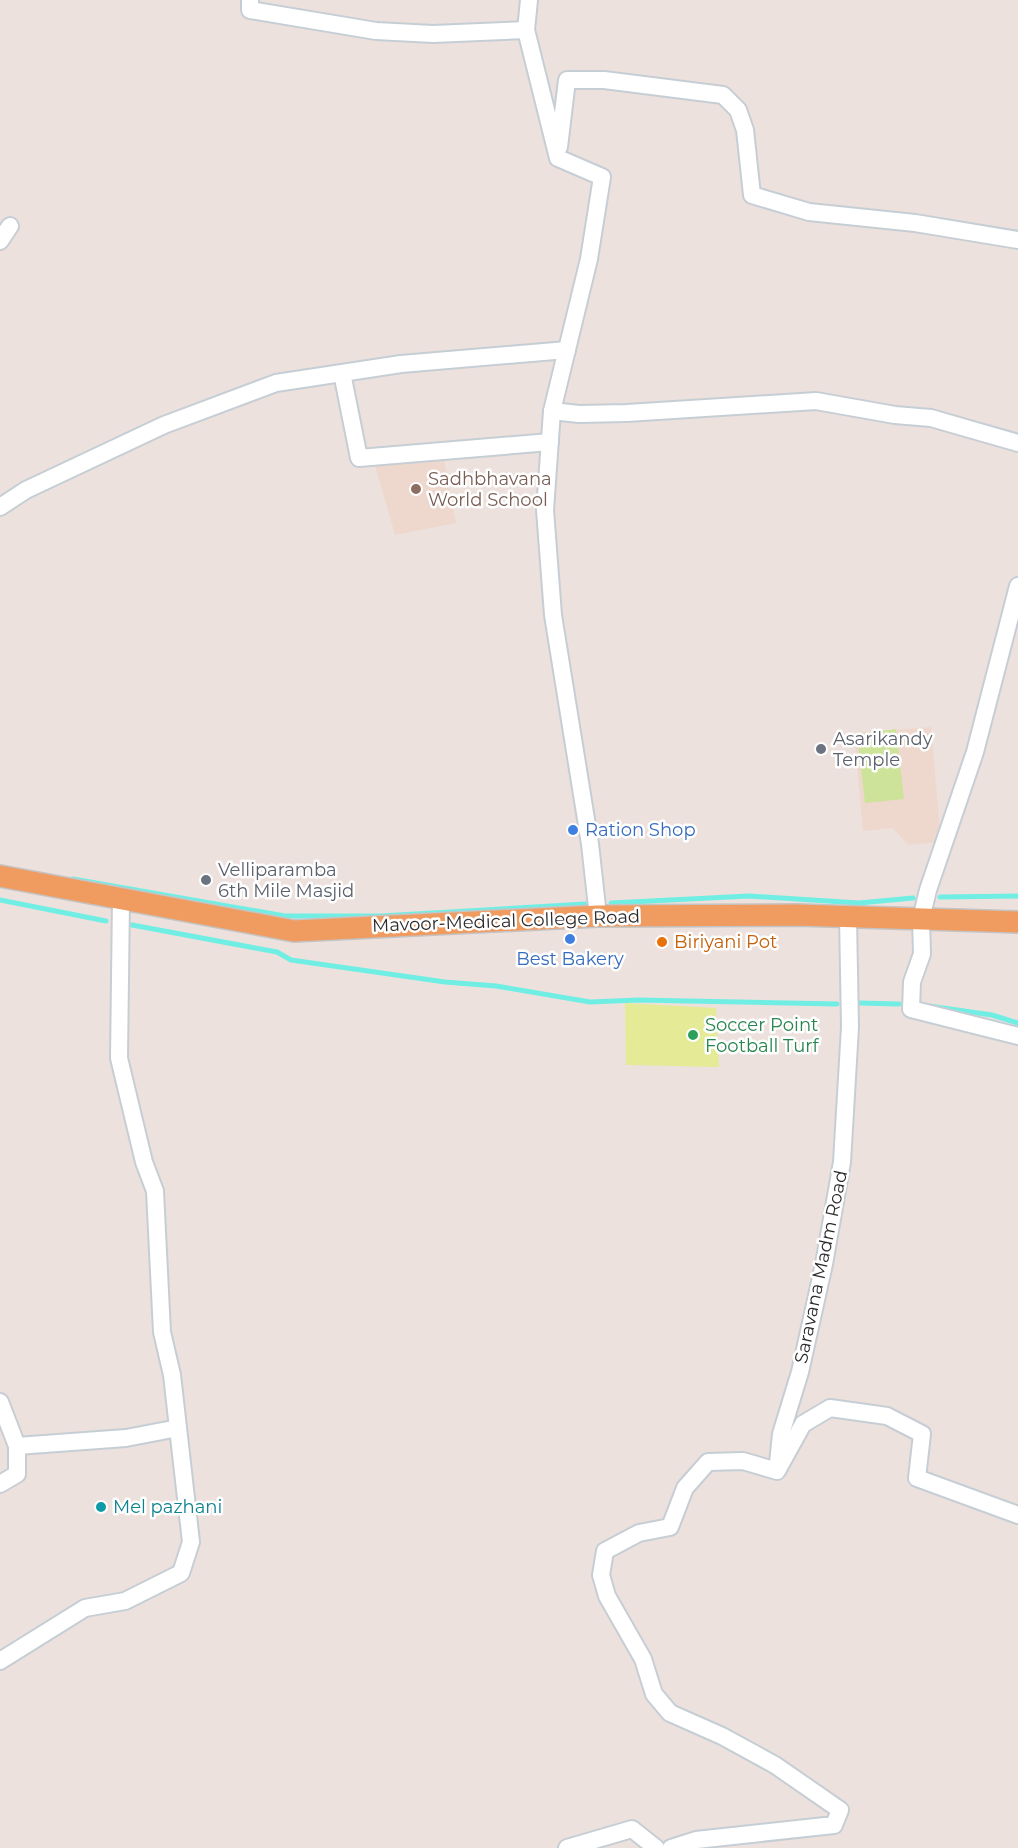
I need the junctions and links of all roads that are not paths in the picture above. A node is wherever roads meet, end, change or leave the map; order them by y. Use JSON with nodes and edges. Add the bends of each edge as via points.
{"nodes":[{"id":1,"x":250,"y":0,"type":"edge"},
{"id":2,"x":529,"y":0,"type":"edge"},
{"id":3,"x":526,"y":30,"type":"junction"},
{"id":4,"x":558,"y":158,"type":"junction"},
{"id":5,"x":10,"y":226,"type":"dead end"},
{"id":6,"x":1018,"y":240,"type":"edge"},
{"id":7,"x":0,"y":241,"type":"edge"},
{"id":8,"x":567,"y":350,"type":"junction"},
{"id":9,"x":342,"y":373,"type":"junction"},
{"id":10,"x":552,"y":411,"type":"junction"},
{"id":11,"x":550,"y":442,"type":"junction"},
{"id":12,"x":1018,"y":443,"type":"edge"},
{"id":13,"x":0,"y":507,"type":"edge"},
{"id":14,"x":1018,"y":586,"type":"edge"},
{"id":15,"x":0,"y":876,"type":"edge"},
{"id":16,"x":121,"y":898,"type":"junction"},
{"id":17,"x":598,"y":916,"type":"junction"},
{"id":18,"x":848,"y":916,"type":"junction"},
{"id":19,"x":921,"y":919,"type":"junction"},
{"id":20,"x":1018,"y":921,"type":"edge"},
{"id":21,"x":1018,"y":1036,"type":"edge"},
{"id":22,"x":0,"y":1402,"type":"edge"},
{"id":23,"x":178,"y":1428,"type":"junction"},
{"id":24,"x":17,"y":1446,"type":"junction"},
{"id":25,"x":777,"y":1471,"type":"junction"},
{"id":26,"x":0,"y":1484,"type":"edge"},
{"id":27,"x":1018,"y":1515,"type":"edge"},
{"id":28,"x":0,"y":1661,"type":"edge"},
{"id":29,"x":567,"y":1848,"type":"edge"},
{"id":30,"x":656,"y":1848,"type":"edge"},
{"id":31,"x":670,"y":1848,"type":"edge"}],
"edges":[{"from":1,"to":3,"type":"street","via":[[250,10],[376,31],[433,34]]},
{"from":2,"to":3,"type":"street"},
{"from":3,"to":4,"type":"street"},
{"from":4,"to":6,"type":"street","via":[[567,80],[604,80],[723,95],[738,110],[745,130],[752,195],[809,212],[915,223]]},
{"from":4,"to":8,"type":"street","via":[[602,177],[589,259]]},
{"from":5,"to":7,"type":"street"},
{"from":8,"to":9,"type":"street"},
{"from":8,"to":10,"type":"street"},
{"from":9,"to":11,"type":"street","via":[[359,458]]},
{"from":9,"to":13,"type":"street","via":[[276,383],[164,425],[26,490]]},
{"from":10,"to":11,"type":"street"},
{"from":10,"to":12,"type":"street","via":[[627,413],[816,401],[931,418]]},
{"from":11,"to":17,"type":"street","via":[[545,510],[553,615],[589,833]]},
{"from":14,"to":19,"type":"street","via":[[975,752]]},
{"from":15,"to":16,"type":"main road","name":"Mavoor-Medical College Road"},
{"from":16,"to":17,"type":"main road","name":"Mavoor-Medical College Road","via":[[294,931]]},
{"from":16,"to":23,"type":"street","via":[[119,1058],[144,1162],[155,1191],[162,1332]]},
{"from":17,"to":18,"type":"main road","name":"Mavoor-Medical College Road"},
{"from":18,"to":19,"type":"main road","name":"Mavoor-Medical College Road"},
{"from":18,"to":25,"type":"street","name":"Saravana Madm Road","via":[[850,1027],[836,1209],[800,1372],[781,1434]]},
{"from":19,"to":20,"type":"main road","name":"Mavoor-Medical College Road"},
{"from":19,"to":21,"type":"street","via":[[922,954],[912,982],[911,1009]]},
{"from":22,"to":24,"type":"street"},
{"from":23,"to":24,"type":"street","via":[[126,1438]]},
{"from":23,"to":28,"type":"street","via":[[192,1542],[181,1573],[125,1601],[86,1608]]},
{"from":24,"to":26,"type":"street","via":[[17,1474]]},
{"from":25,"to":27,"type":"street","via":[[802,1424],[831,1408],[887,1416],[922,1434],[917,1478]]},
{"from":25,"to":31,"type":"street","via":[[743,1461],[708,1462],[685,1488],[670,1527],[639,1533],[605,1551],[601,1575],[607,1596],[643,1659],[654,1694],[670,1713],[775,1765],[840,1810],[834,1825],[696,1840]]},
{"from":29,"to":30,"type":"street","via":[[632,1829]]}]}
